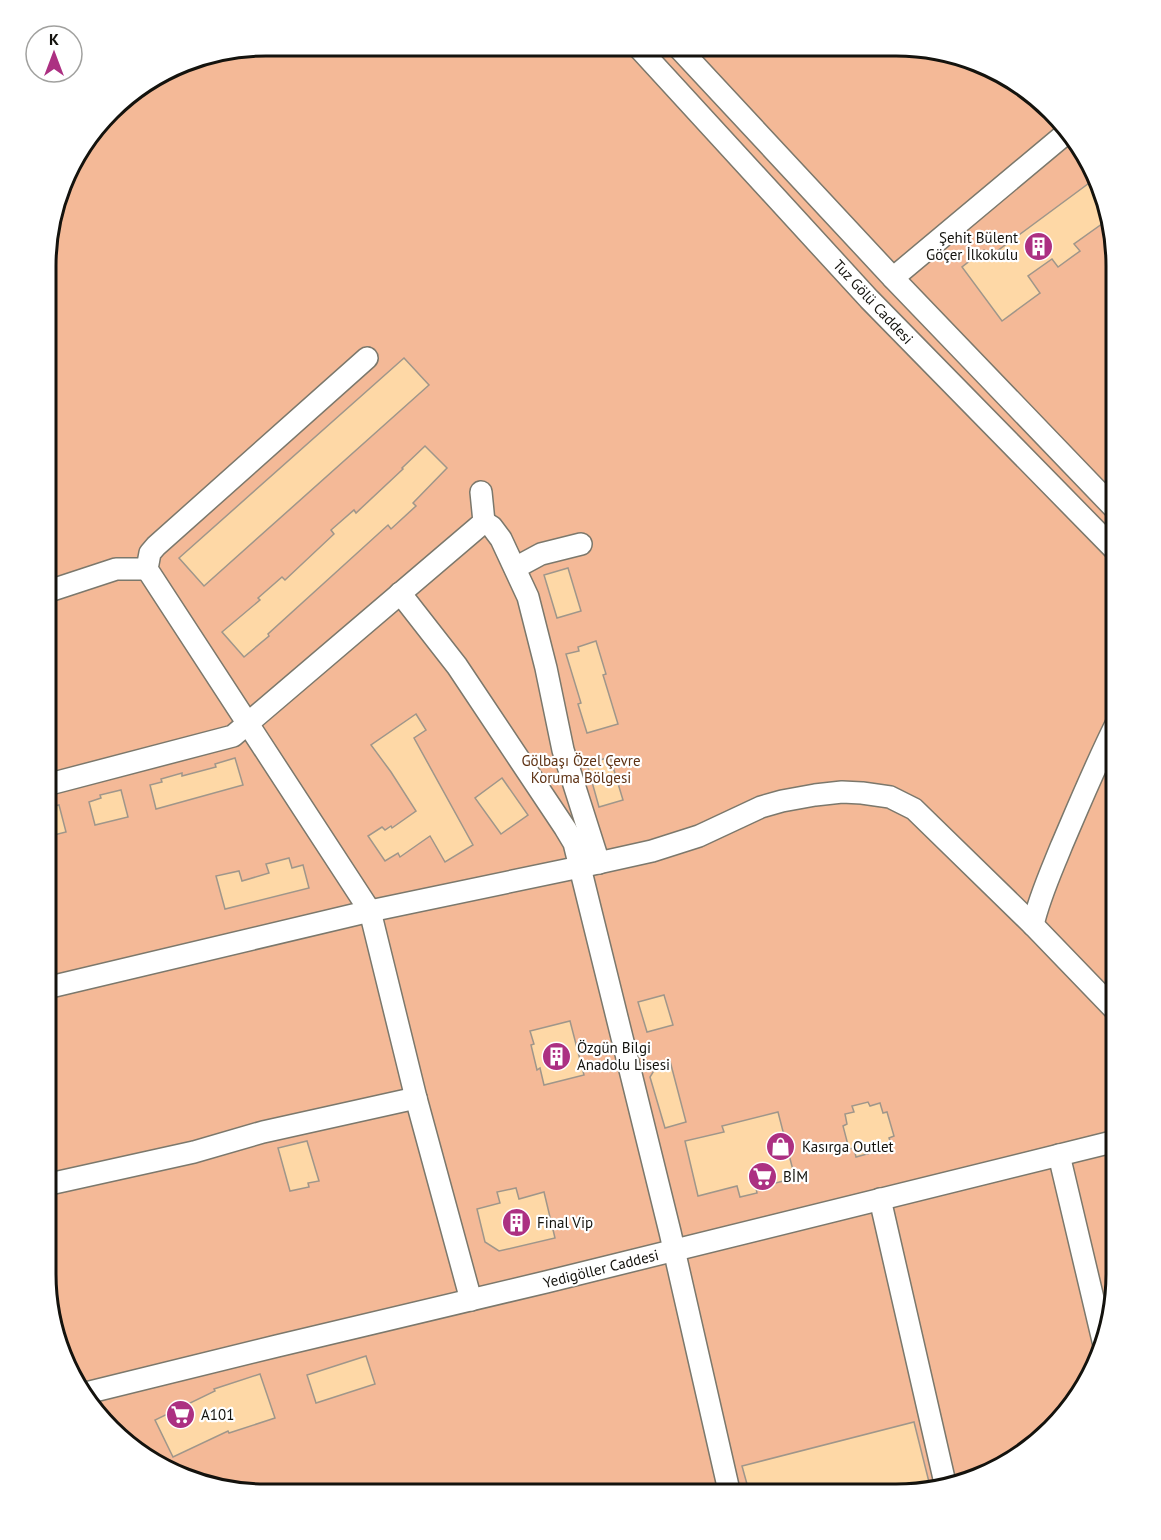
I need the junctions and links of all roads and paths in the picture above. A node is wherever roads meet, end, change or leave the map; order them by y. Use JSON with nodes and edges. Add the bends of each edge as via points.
{"nodes":[{"id":1,"x":646,"y":56,"type":"edge"},
{"id":2,"x":686,"y":56,"type":"edge"},
{"id":3,"x":1061,"y":137,"type":"edge"},
{"id":4,"x":893,"y":278,"type":"junction"},
{"id":5,"x":367,"y":358,"type":"dead end"},
{"id":6,"x":481,"y":492,"type":"dead end"},
{"id":7,"x":1106,"y":499,"type":"edge"},
{"id":8,"x":484,"y":522,"type":"junction"},
{"id":9,"x":1106,"y":541,"type":"edge"},
{"id":10,"x":581,"y":544,"type":"dead end"},
{"id":11,"x":515,"y":568,"type":"junction"},
{"id":12,"x":147,"y":569,"type":"junction"},
{"id":13,"x":56,"y":589,"type":"edge"},
{"id":14,"x":400,"y":593,"type":"junction"},
{"id":15,"x":248,"y":723,"type":"junction"},
{"id":16,"x":1106,"y":745,"type":"edge"},
{"id":17,"x":56,"y":782,"type":"edge"},
{"id":18,"x":589,"y":865,"type":"junction"},
{"id":19,"x":370,"y":911,"type":"junction"},
{"id":20,"x":1033,"y":925,"type":"junction"},
{"id":21,"x":56,"y":986,"type":"edge"},
{"id":22,"x":1105,"y":1000,"type":"edge"},
{"id":23,"x":416,"y":1098,"type":"junction"},
{"id":24,"x":1105,"y":1144,"type":"edge"},
{"id":25,"x":1059,"y":1155,"type":"junction"},
{"id":26,"x":56,"y":1183,"type":"edge"},
{"id":27,"x":880,"y":1199,"type":"junction"},
{"id":28,"x":675,"y":1251,"type":"junction"},
{"id":29,"x":471,"y":1300,"type":"junction"},
{"id":30,"x":1099,"y":1323,"type":"edge"},
{"id":31,"x":92,"y":1392,"type":"edge"},
{"id":32,"x":944,"y":1478,"type":"edge"},
{"id":33,"x":728,"y":1484,"type":"edge"}],
"edges":[{"from":1,"to":9,"type":"street","name":"Tuz Gölü Caddesi","via":[[869,299]]},
{"from":2,"to":4,"type":"street","name":"Tuz Gölü Caddesi"},
{"from":3,"to":4,"type":"street"},
{"from":4,"to":7,"type":"street","name":"Tuz Gölü Caddesi"},
{"from":5,"to":12,"type":"street","via":[[156,546],[150,553]]},
{"from":6,"to":8,"type":"street"},
{"from":8,"to":11,"type":"street","via":[[501,539]]},
{"from":8,"to":14,"type":"street"},
{"from":10,"to":11,"type":"street","via":[[541,554]]},
{"from":11,"to":18,"type":"street","via":[[528,597],[546,668]]},
{"from":12,"to":13,"type":"street","via":[[116,569]]},
{"from":12,"to":15,"type":"street"},
{"from":14,"to":15,"type":"street"},
{"from":14,"to":18,"type":"street","via":[[457,666]]},
{"from":15,"to":17,"type":"street","via":[[233,736]]},
{"from":15,"to":19,"type":"street"},
{"from":16,"to":20,"type":"street","via":[[1054,863]]},
{"from":18,"to":19,"type":"street"},
{"from":18,"to":20,"type":"street","via":[[699,836],[782,801],[862,793],[890,797],[914,809]]},
{"from":18,"to":28,"type":"street"},
{"from":19,"to":21,"type":"street"},
{"from":19,"to":23,"type":"street"},
{"from":20,"to":22,"type":"street"},
{"from":23,"to":26,"type":"street"},
{"from":23,"to":29,"type":"street"},
{"from":24,"to":25,"type":"street","name":"Yedigöller Caddesi"},
{"from":25,"to":27,"type":"street","name":"Yedigöller Caddesi"},
{"from":25,"to":30,"type":"street"},
{"from":27,"to":28,"type":"street","name":"Yedigöller Caddesi"},
{"from":27,"to":32,"type":"street"},
{"from":28,"to":29,"type":"street","name":"Yedigöller Caddesi"},
{"from":28,"to":33,"type":"street"},
{"from":29,"to":31,"type":"street","name":"Yedigöller Caddesi"}]}
